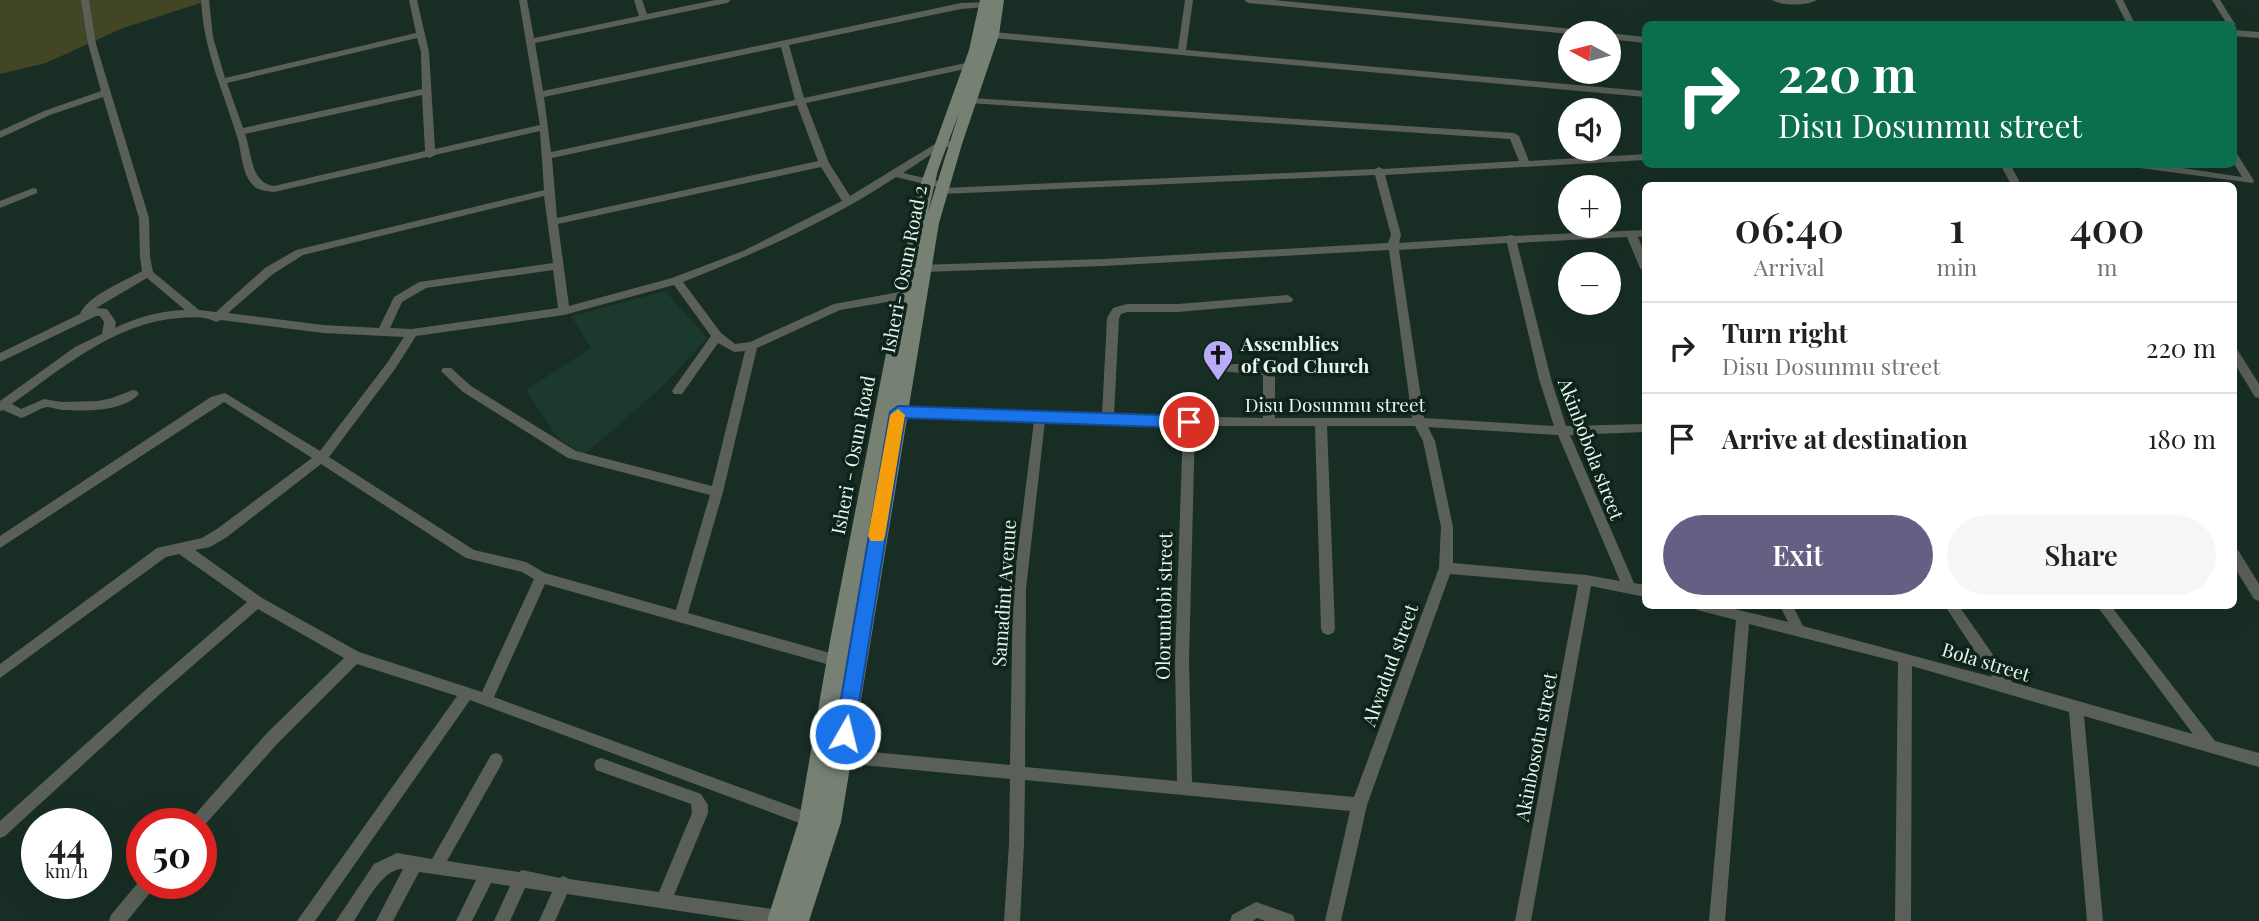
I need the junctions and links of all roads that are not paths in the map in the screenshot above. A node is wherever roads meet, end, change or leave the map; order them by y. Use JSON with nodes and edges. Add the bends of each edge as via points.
{"nodes":[{"id":1,"x":85,"y":0,"type":"edge"},
{"id":2,"x":205,"y":0,"type":"edge"},
{"id":3,"x":413,"y":0,"type":"edge"},
{"id":4,"x":523,"y":0,"type":"edge"},
{"id":5,"x":638,"y":0,"type":"edge"},
{"id":6,"x":727,"y":0,"type":"edge"},
{"id":7,"x":1189,"y":0,"type":"edge"},
{"id":8,"x":1248,"y":0,"type":"edge"},
{"id":9,"x":1776,"y":0,"type":"edge"},
{"id":10,"x":1813,"y":0,"type":"edge"},
{"id":11,"x":2119,"y":0,"type":"edge"},
{"id":12,"x":2216,"y":0,"type":"edge"},
{"id":13,"x":990,"y":1,"type":"edge"},
{"id":14,"x":962,"y":3,"type":"edge"},
{"id":15,"x":644,"y":18,"type":"junction"},
{"id":16,"x":2129,"y":21,"type":"edge"},
{"id":17,"x":2229,"y":21,"type":"edge"},
{"id":18,"x":1558,"y":30,"type":"edge"},
{"id":19,"x":2237,"y":31,"type":"edge"},
{"id":20,"x":993,"y":35,"type":"junction"},
{"id":21,"x":2256,"y":35,"type":"edge"},
{"id":22,"x":421,"y":36,"type":"junction"},
{"id":23,"x":1621,"y":37,"type":"edge"},
{"id":24,"x":1642,"y":40,"type":"edge"},
{"id":25,"x":531,"y":41,"type":"junction"},
{"id":26,"x":2259,"y":43,"type":"edge"},
{"id":27,"x":785,"y":45,"type":"junction"},
{"id":28,"x":1182,"y":50,"type":"junction"},
{"id":29,"x":970,"y":65,"type":"junction"},
{"id":30,"x":222,"y":81,"type":"junction"},
{"id":31,"x":428,"y":91,"type":"junction"},
{"id":32,"x":105,"y":93,"type":"junction"},
{"id":33,"x":1642,"y":94,"type":"edge"},
{"id":34,"x":540,"y":95,"type":"junction"},
{"id":35,"x":800,"y":101,"type":"junction"},
{"id":36,"x":972,"y":101,"type":"junction"},
{"id":37,"x":545,"y":127,"type":"junction"},
{"id":38,"x":240,"y":132,"type":"junction"},
{"id":39,"x":0,"y":135,"type":"edge"},
{"id":40,"x":947,"y":144,"type":"junction"},
{"id":41,"x":430,"y":155,"type":"junction"},
{"id":42,"x":547,"y":156,"type":"junction"},
{"id":43,"x":1642,"y":157,"type":"edge"},
{"id":44,"x":2237,"y":160,"type":"edge"},
{"id":45,"x":824,"y":163,"type":"junction"},
{"id":46,"x":1525,"y":163,"type":"junction"},
{"id":47,"x":2158,"y":168,"type":"edge"},
{"id":48,"x":1379,"y":170,"type":"junction"},
{"id":49,"x":895,"y":174,"type":"junction"},
{"id":50,"x":2254,"y":183,"type":"edge"},
{"id":51,"x":937,"y":186,"type":"junction"},
{"id":52,"x":33,"y":191,"type":"dead end"},
{"id":53,"x":549,"y":192,"type":"junction"},
{"id":54,"x":848,"y":202,"type":"junction"},
{"id":55,"x":0,"y":205,"type":"edge"},
{"id":56,"x":553,"y":222,"type":"junction"},
{"id":57,"x":1632,"y":233,"type":"junction"},
{"id":58,"x":1642,"y":233,"type":"edge"},
{"id":59,"x":1511,"y":238,"type":"junction"},
{"id":60,"x":1394,"y":245,"type":"junction"},
{"id":61,"x":1642,"y":260,"type":"edge"},
{"id":62,"x":556,"y":266,"type":"junction"},
{"id":63,"x":923,"y":268,"type":"junction"},
{"id":64,"x":148,"y":273,"type":"junction"},
{"id":65,"x":676,"y":281,"type":"junction"},
{"id":66,"x":905,"y":295,"type":"junction"},
{"id":67,"x":1288,"y":299,"type":"dead end"},
{"id":68,"x":564,"y":311,"type":"junction"},
{"id":69,"x":196,"y":313,"type":"junction"},
{"id":70,"x":83,"y":316,"type":"junction"},
{"id":71,"x":216,"y":318,"type":"junction"},
{"id":72,"x":412,"y":332,"type":"junction"},
{"id":73,"x":382,"y":333,"type":"junction"},
{"id":74,"x":108,"y":334,"type":"junction"},
{"id":75,"x":717,"y":337,"type":"junction"},
{"id":76,"x":752,"y":346,"type":"junction"},
{"id":77,"x":0,"y":358,"type":"edge"},
{"id":78,"x":2237,"y":358,"type":"edge"},
{"id":79,"x":1223,"y":368,"type":"dead end"},
{"id":80,"x":447,"y":371,"type":"dead end"},
{"id":81,"x":678,"y":391,"type":"dead end"},
{"id":82,"x":133,"y":394,"type":"dead end"},
{"id":83,"x":2259,"y":394,"type":"edge"},
{"id":84,"x":1,"y":406,"type":"edge"},
{"id":85,"x":898,"y":412,"type":"junction"},
{"id":86,"x":1040,"y":417,"type":"junction"},
{"id":87,"x":1108,"y":420,"type":"junction"},
{"id":88,"x":1189,"y":422,"type":"junction"},
{"id":89,"x":1269,"y":422,"type":"junction"},
{"id":90,"x":1321,"y":422,"type":"junction"},
{"id":91,"x":1419,"y":422,"type":"junction"},
{"id":92,"x":1642,"y":428,"type":"edge"},
{"id":93,"x":1562,"y":431,"type":"junction"},
{"id":94,"x":322,"y":457,"type":"junction"},
{"id":95,"x":717,"y":492,"type":"junction"},
{"id":96,"x":0,"y":543,"type":"edge"},
{"id":97,"x":180,"y":547,"type":"junction"},
{"id":98,"x":2237,"y":560,"type":"edge"},
{"id":99,"x":1446,"y":568,"type":"junction"},
{"id":100,"x":541,"y":577,"type":"junction"},
{"id":101,"x":1586,"y":580,"type":"junction"},
{"id":102,"x":1629,"y":587,"type":"junction"},
{"id":103,"x":1642,"y":590,"type":"edge"},
{"id":104,"x":2259,"y":595,"type":"edge"},
{"id":105,"x":257,"y":602,"type":"junction"},
{"id":106,"x":1714,"y":609,"type":"edge"},
{"id":107,"x":1788,"y":609,"type":"edge"},
{"id":108,"x":1954,"y":609,"type":"edge"},
{"id":109,"x":2106,"y":609,"type":"edge"},
{"id":110,"x":681,"y":615,"type":"junction"},
{"id":111,"x":1743,"y":616,"type":"junction"},
{"id":112,"x":1328,"y":629,"type":"dead end"},
{"id":113,"x":1798,"y":629,"type":"junction"},
{"id":114,"x":355,"y":657,"type":"junction"},
{"id":115,"x":1905,"y":658,"type":"junction"},
{"id":116,"x":836,"y":661,"type":"junction"},
{"id":117,"x":0,"y":672,"type":"edge"},
{"id":118,"x":2008,"y":689,"type":"junction"},
{"id":119,"x":467,"y":693,"type":"junction"},
{"id":120,"x":486,"y":700,"type":"junction"},
{"id":121,"x":2076,"y":709,"type":"junction"},
{"id":122,"x":2210,"y":745,"type":"junction"},
{"id":123,"x":841,"y":757,"type":"junction"},
{"id":124,"x":2257,"y":759,"type":"edge"},
{"id":125,"x":496,"y":761,"type":"dead end"},
{"id":126,"x":601,"y":765,"type":"dead end"},
{"id":127,"x":1015,"y":772,"type":"junction"},
{"id":128,"x":2259,"y":775,"type":"edge"},
{"id":129,"x":1185,"y":790,"type":"junction"},
{"id":130,"x":1359,"y":805,"type":"junction"},
{"id":131,"x":209,"y":808,"type":"edge"},
{"id":132,"x":810,"y":820,"type":"junction"},
{"id":133,"x":0,"y":831,"type":"edge"},
{"id":134,"x":415,"y":863,"type":"junction"},
{"id":135,"x":436,"y":866,"type":"junction"},
{"id":136,"x":487,"y":874,"type":"junction"},
{"id":137,"x":522,"y":878,"type":"junction"},
{"id":138,"x":563,"y":884,"type":"junction"},
{"id":139,"x":135,"y":899,"type":"edge"},
{"id":140,"x":664,"y":900,"type":"junction"},
{"id":141,"x":778,"y":919,"type":"edge"},
{"id":142,"x":117,"y":921,"type":"edge"},
{"id":143,"x":306,"y":921,"type":"edge"},
{"id":144,"x":344,"y":921,"type":"edge"},
{"id":145,"x":384,"y":921,"type":"edge"},
{"id":146,"x":464,"y":921,"type":"edge"},
{"id":147,"x":502,"y":921,"type":"edge"},
{"id":148,"x":547,"y":921,"type":"edge"},
{"id":149,"x":798,"y":921,"type":"edge"},
{"id":150,"x":1012,"y":921,"type":"edge"},
{"id":151,"x":1238,"y":921,"type":"edge"},
{"id":152,"x":1287,"y":921,"type":"edge"},
{"id":153,"x":1333,"y":921,"type":"edge"},
{"id":154,"x":1523,"y":921,"type":"edge"},
{"id":155,"x":1717,"y":921,"type":"edge"},
{"id":156,"x":1903,"y":921,"type":"edge"},
{"id":157,"x":2095,"y":921,"type":"edge"}],
"edges":[{"from":1,"to":32,"type":"street"},
{"from":2,"to":30,"type":"street","via":[[208,45]]},
{"from":3,"to":22,"type":"street"},
{"from":4,"to":25,"type":"street"},
{"from":5,"to":15,"type":"street"},
{"from":6,"to":15,"type":"street"},
{"from":7,"to":28,"type":"street"},
{"from":8,"to":18,"type":"street"},
{"from":9,"to":10,"type":"street"},
{"from":11,"to":16,"type":"street"},
{"from":12,"to":17,"type":"street"},
{"from":13,"to":14,"type":"street"},
{"from":13,"to":20,"type":"main road","name":"Isheri- Osun Road 2"},
{"from":13,"to":29,"type":"main road"},
{"from":14,"to":27,"type":"street"},
{"from":15,"to":25,"type":"street"},
{"from":19,"to":21,"type":"street"},
{"from":20,"to":28,"type":"street"},
{"from":20,"to":36,"type":"main road","name":"Isheri- Osun Road 2"},
{"from":21,"to":26,"type":"street"},
{"from":22,"to":30,"type":"street"},
{"from":22,"to":31,"type":"street"},
{"from":23,"to":24,"type":"street"},
{"from":25,"to":34,"type":"street"},
{"from":27,"to":34,"type":"street"},
{"from":27,"to":35,"type":"street"},
{"from":28,"to":33,"type":"street"},
{"from":29,"to":35,"type":"street"},
{"from":29,"to":40,"type":"main road"},
{"from":30,"to":38,"type":"street"},
{"from":31,"to":38,"type":"street"},
{"from":31,"to":41,"type":"street"},
{"from":32,"to":39,"type":"street"},
{"from":32,"to":64,"type":"street","via":[[144,218]]},
{"from":34,"to":37,"type":"street"},
{"from":35,"to":42,"type":"street"},
{"from":35,"to":45,"type":"street"},
{"from":36,"to":40,"type":"main road","name":"Isheri- Osun Road 2"},
{"from":36,"to":46,"type":"street","via":[[1514,136]]},
{"from":37,"to":41,"type":"street"},
{"from":37,"to":42,"type":"street"},
{"from":38,"to":41,"type":"street","via":[[252,174],[264,188]]},
{"from":40,"to":49,"type":"street"},
{"from":40,"to":51,"type":"main road","name":"Isheri- Osun Road 2"},
{"from":42,"to":53,"type":"street"},
{"from":43,"to":46,"type":"street"},
{"from":44,"to":50,"type":"street"},
{"from":45,"to":54,"type":"street"},
{"from":45,"to":56,"type":"street"},
{"from":46,"to":48,"type":"street"},
{"from":47,"to":50,"type":"street"},
{"from":48,"to":51,"type":"street","via":[[1291,177]]},
{"from":48,"to":60,"type":"street","name":"Alwadud street","via":[[1396,235]]},
{"from":49,"to":51,"type":"street"},
{"from":49,"to":54,"type":"street"},
{"from":51,"to":63,"type":"main road","name":"Isheri- Osun Road 2"},
{"from":51,"to":66,"type":"main road","name":"Isheri - Osun Road"},
{"from":52,"to":55,"type":"street"},
{"from":53,"to":56,"type":"street"},
{"from":53,"to":71,"type":"street","via":[[300,252],[269,271]]},
{"from":54,"to":65,"type":"street","via":[[747,253]]},
{"from":56,"to":62,"type":"street"},
{"from":57,"to":58,"type":"street"},
{"from":57,"to":59,"type":"street"},
{"from":57,"to":61,"type":"street"},
{"from":59,"to":60,"type":"street"},
{"from":59,"to":93,"type":"street","name":"Akinbobola street"},
{"from":60,"to":63,"type":"street","via":[[1073,266]]},
{"from":60,"to":91,"type":"street","name":"Alwadud street"},
{"from":62,"to":68,"type":"street"},
{"from":62,"to":73,"type":"street","via":[[423,285],[398,300]]},
{"from":63,"to":85,"type":"main road","name":"Isheri- Osun Road 2"},
{"from":64,"to":69,"type":"street"},
{"from":64,"to":70,"type":"street","via":[[96,302]]},
{"from":65,"to":68,"type":"street"},
{"from":65,"to":75,"type":"street"},
{"from":66,"to":76,"type":"street","via":[[838,307]]},
{"from":66,"to":116,"type":"main road","name":"Isheri - Osun Road"},
{"from":67,"to":87,"type":"street","via":[[1117,311]]},
{"from":68,"to":72,"type":"street"},
{"from":69,"to":71,"type":"street"},
{"from":69,"to":74,"type":"street","via":[[163,315]]},
{"from":70,"to":74,"type":"street","via":[[103,312],[110,322]]},
{"from":70,"to":77,"type":"street"},
{"from":71,"to":73,"type":"street"},
{"from":72,"to":73,"type":"street"},
{"from":72,"to":94,"type":"street"},
{"from":74,"to":84,"type":"street","via":[[53,366]]},
{"from":75,"to":76,"type":"street","via":[[734,348]]},
{"from":75,"to":81,"type":"street"},
{"from":76,"to":95,"type":"street"},
{"from":78,"to":83,"type":"street"},
{"from":79,"to":89,"type":"street","via":[[1269,373]]},
{"from":80,"to":95,"type":"street","via":[[467,389],[572,455]]},
{"from":82,"to":84,"type":"street","via":[[112,404],[88,407],[44,402],[21,414]]},
{"from":85,"to":86,"type":"street","name":"Disu Dosunmu street"},
{"from":85,"to":123,"type":"main road","name":"Isheri- Osun Road 2"},
{"from":86,"to":87,"type":"street","name":"Disu Dosunmu street"},
{"from":86,"to":127,"type":"street","name":"Samadint Avenue","via":[[1018,610]]},
{"from":87,"to":88,"type":"street","name":"Disu Dosunmu street"},
{"from":88,"to":89,"type":"street","name":"Disu Dosunmu street"},
{"from":88,"to":129,"type":"street","name":"Oloruntobi street","via":[[1181,661]]},
{"from":89,"to":90,"type":"street","name":"Disu Dosunmu street"},
{"from":90,"to":91,"type":"street","name":"Disu Dosunmu street"},
{"from":90,"to":112,"type":"street"},
{"from":91,"to":93,"type":"street","name":"Disu Dosunmu street"},
{"from":91,"to":99,"type":"street","name":"Alwadud street","via":[[1429,441],[1447,527]]},
{"from":92,"to":93,"type":"street","name":"Disu Dosunmu street"},
{"from":93,"to":102,"type":"street","name":"Akinbobola street"},
{"from":94,"to":96,"type":"street","via":[[225,397]]},
{"from":94,"to":97,"type":"street","via":[[205,544]]},
{"from":94,"to":100,"type":"street","via":[[471,554],[526,567]]},
{"from":95,"to":110,"type":"street"},
{"from":97,"to":105,"type":"street"},
{"from":97,"to":117,"type":"street","via":[[162,552]]},
{"from":98,"to":104,"type":"street"},
{"from":99,"to":101,"type":"street"},
{"from":99,"to":130,"type":"street","name":"Alwadud street"},
{"from":100,"to":110,"type":"street"},
{"from":100,"to":120,"type":"street"},
{"from":101,"to":102,"type":"street"},
{"from":101,"to":154,"type":"street","name":"Akinbosotu street"},
{"from":102,"to":103,"type":"street"},
{"from":105,"to":114,"type":"street"},
{"from":105,"to":133,"type":"street"},
{"from":106,"to":111,"type":"street","name":"Bola street"},
{"from":107,"to":113,"type":"street"},
{"from":108,"to":118,"type":"street"},
{"from":109,"to":122,"type":"street"},
{"from":110,"to":116,"type":"street"},
{"from":111,"to":113,"type":"street","name":"Bola street"},
{"from":111,"to":155,"type":"street"},
{"from":113,"to":115,"type":"street","name":"Bola street"},
{"from":114,"to":119,"type":"street"},
{"from":114,"to":131,"type":"street","via":[[242,768]]},
{"from":115,"to":118,"type":"street","name":"Bola street"},
{"from":115,"to":156,"type":"street"},
{"from":116,"to":132,"type":"main road","name":"Isheri - Osun Road"},
{"from":118,"to":121,"type":"street","name":"Bola street"},
{"from":119,"to":120,"type":"street"},
{"from":119,"to":143,"type":"street"},
{"from":120,"to":132,"type":"street"},
{"from":121,"to":122,"type":"street","name":"Bola street"},
{"from":121,"to":157,"type":"street"},
{"from":122,"to":124,"type":"street","name":"Bola street"},
{"from":123,"to":127,"type":"street"},
{"from":123,"to":149,"type":"main road","name":"Isheri- Osun Road 2","via":[[830,822]]},
{"from":124,"to":128,"type":"street"},
{"from":125,"to":135,"type":"street"},
{"from":126,"to":140,"type":"street","via":[[696,799],[700,805]]},
{"from":127,"to":129,"type":"street"},
{"from":127,"to":150,"type":"street","name":"Samadint Avenue","via":[[1018,859]]},
{"from":129,"to":130,"type":"street"},
{"from":130,"to":153,"type":"street","name":"Alwadud street"},
{"from":132,"to":141,"type":"main road","name":"Isheri - Osun Road"},
{"from":134,"to":135,"type":"street"},
{"from":134,"to":144,"type":"street","via":[[397,861],[380,869]]},
{"from":134,"to":145,"type":"street"},
{"from":135,"to":136,"type":"street"},
{"from":136,"to":137,"type":"street"},
{"from":136,"to":146,"type":"street"},
{"from":137,"to":138,"type":"street"},
{"from":137,"to":147,"type":"street"},
{"from":138,"to":140,"type":"street"},
{"from":138,"to":148,"type":"street"},
{"from":139,"to":142,"type":"street"},
{"from":140,"to":141,"type":"street"},
{"from":151,"to":152,"type":"street","via":[[1256,910]]}]}
